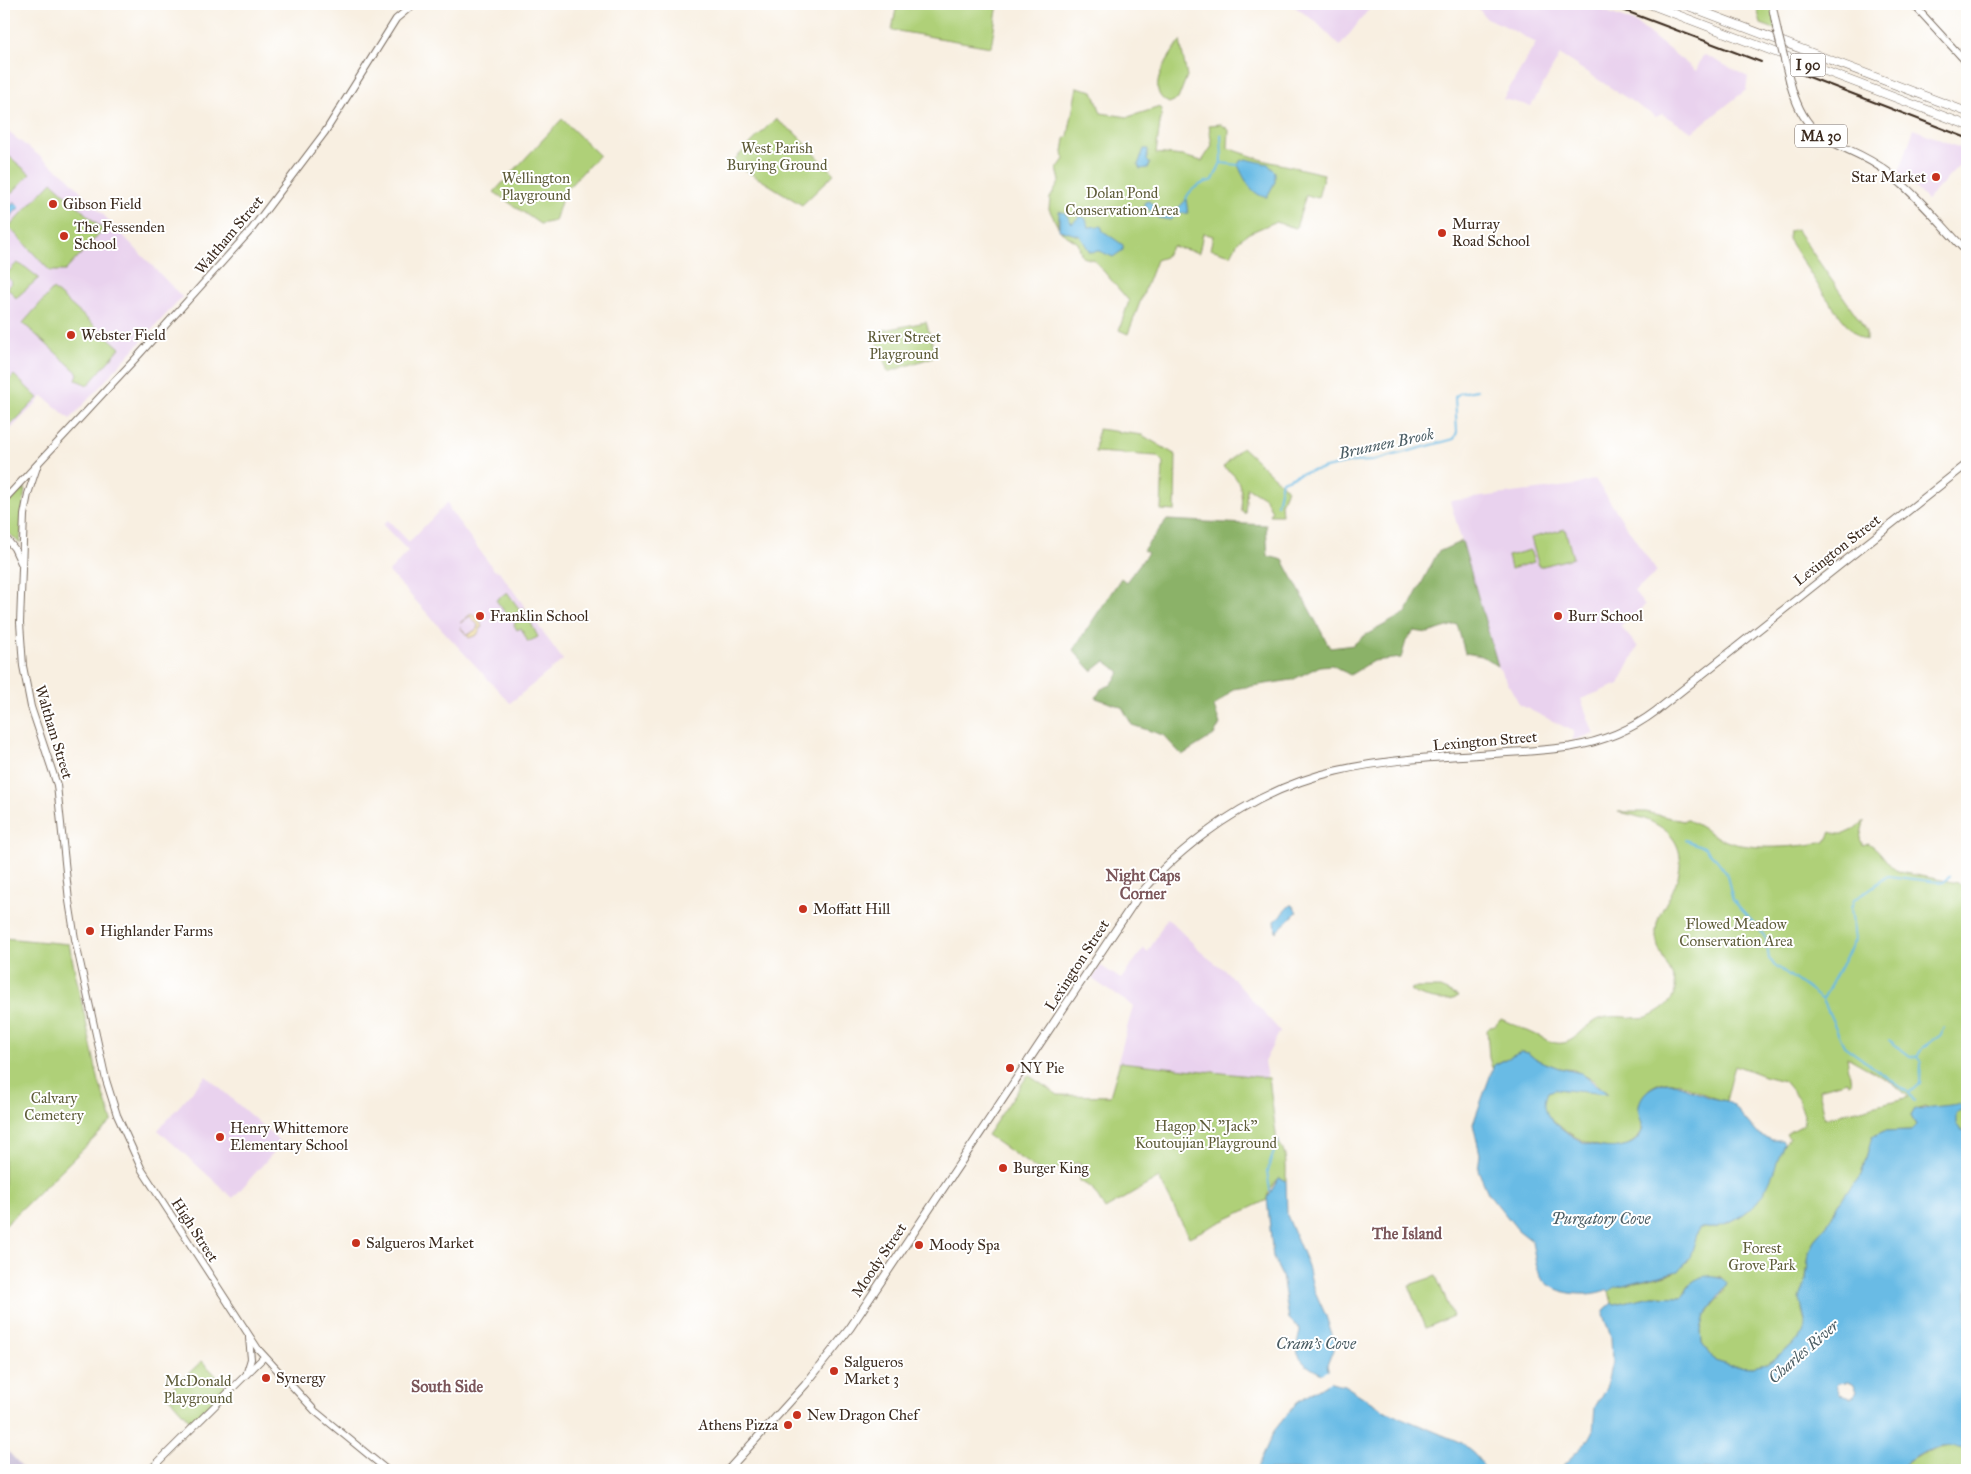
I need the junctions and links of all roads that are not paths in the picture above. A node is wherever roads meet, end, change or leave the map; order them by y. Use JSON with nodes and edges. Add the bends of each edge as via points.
{"nodes":[{"id":1,"x":414,"y":4,"type":"edge"},
{"id":2,"x":1649,"y":4,"type":"edge"},
{"id":3,"x":1683,"y":4,"type":"edge"},
{"id":4,"x":1772,"y":4,"type":"edge"},
{"id":5,"x":1913,"y":4,"type":"edge"},
{"id":6,"x":1967,"y":63,"type":"edge"},
{"id":7,"x":1967,"y":112,"type":"edge"},
{"id":8,"x":1967,"y":125,"type":"edge"},
{"id":9,"x":1967,"y":252,"type":"edge"},
{"id":10,"x":38,"y":464,"type":"junction"},
{"id":11,"x":1967,"y":464,"type":"edge"},
{"id":12,"x":4,"y":500,"type":"edge"},
{"id":13,"x":4,"y":536,"type":"edge"},
{"id":14,"x":22,"y":566,"type":"junction"},
{"id":15,"x":77,"y":948,"type":"joint"},
{"id":16,"x":1036,"y":1052,"type":"joint"},
{"id":17,"x":246,"y":1330,"type":"junction"},
{"id":18,"x":264,"y":1357,"type":"junction"},
{"id":19,"x":242,"y":1379,"type":"junction"},
{"id":20,"x":150,"y":1470,"type":"edge"},
{"id":21,"x":387,"y":1470,"type":"edge"},
{"id":22,"x":728,"y":1470,"type":"edge"}],
"edges":[{"from":1,"to":10,"type":"main road","name":"Waltham Street","via":[[398,16],[325,132],[251,230]]},
{"from":2,"to":8,"type":"highway","number":"I 90"},
{"from":3,"to":7,"type":"highway","number":"I 90"},
{"from":4,"to":9,"type":"main road","number":"MA 30","bridge":true,"via":[[1799,111],[1814,130],[1830,141],[1891,174]]},
{"from":5,"to":6,"type":"main road"},
{"from":10,"to":12,"type":"main road","name":"Waltham Street"},
{"from":10,"to":14,"type":"main road","name":"Waltham Street","via":[[26,505]]},
{"from":11,"to":16,"type":"main road","name":"Lexington Street","via":[[1656,711],[1626,730],[1565,748],[1387,763],[1336,771],[1284,788],[1234,814],[1194,842],[1142,892]]},
{"from":13,"to":14,"type":"main road"},
{"from":14,"to":15,"type":"main road","name":"Waltham Street","via":[[20,629],[23,666],[30,703],[52,763],[59,794]]},
{"from":15,"to":17,"type":"main road","name":"High Street","via":[[106,1080],[127,1139],[147,1178]]},
{"from":16,"to":22,"type":"main road","name":"Moody Street","via":[[850,1328],[805,1385]]},
{"from":17,"to":18,"type":"main road","name":"High Street"},
{"from":17,"to":19,"type":"main road","via":[[251,1359]]},
{"from":18,"to":19,"type":"main road"},
{"from":18,"to":21,"type":"main road","name":"High Street","via":[[315,1412]]},
{"from":19,"to":20,"type":"main road"}]}
